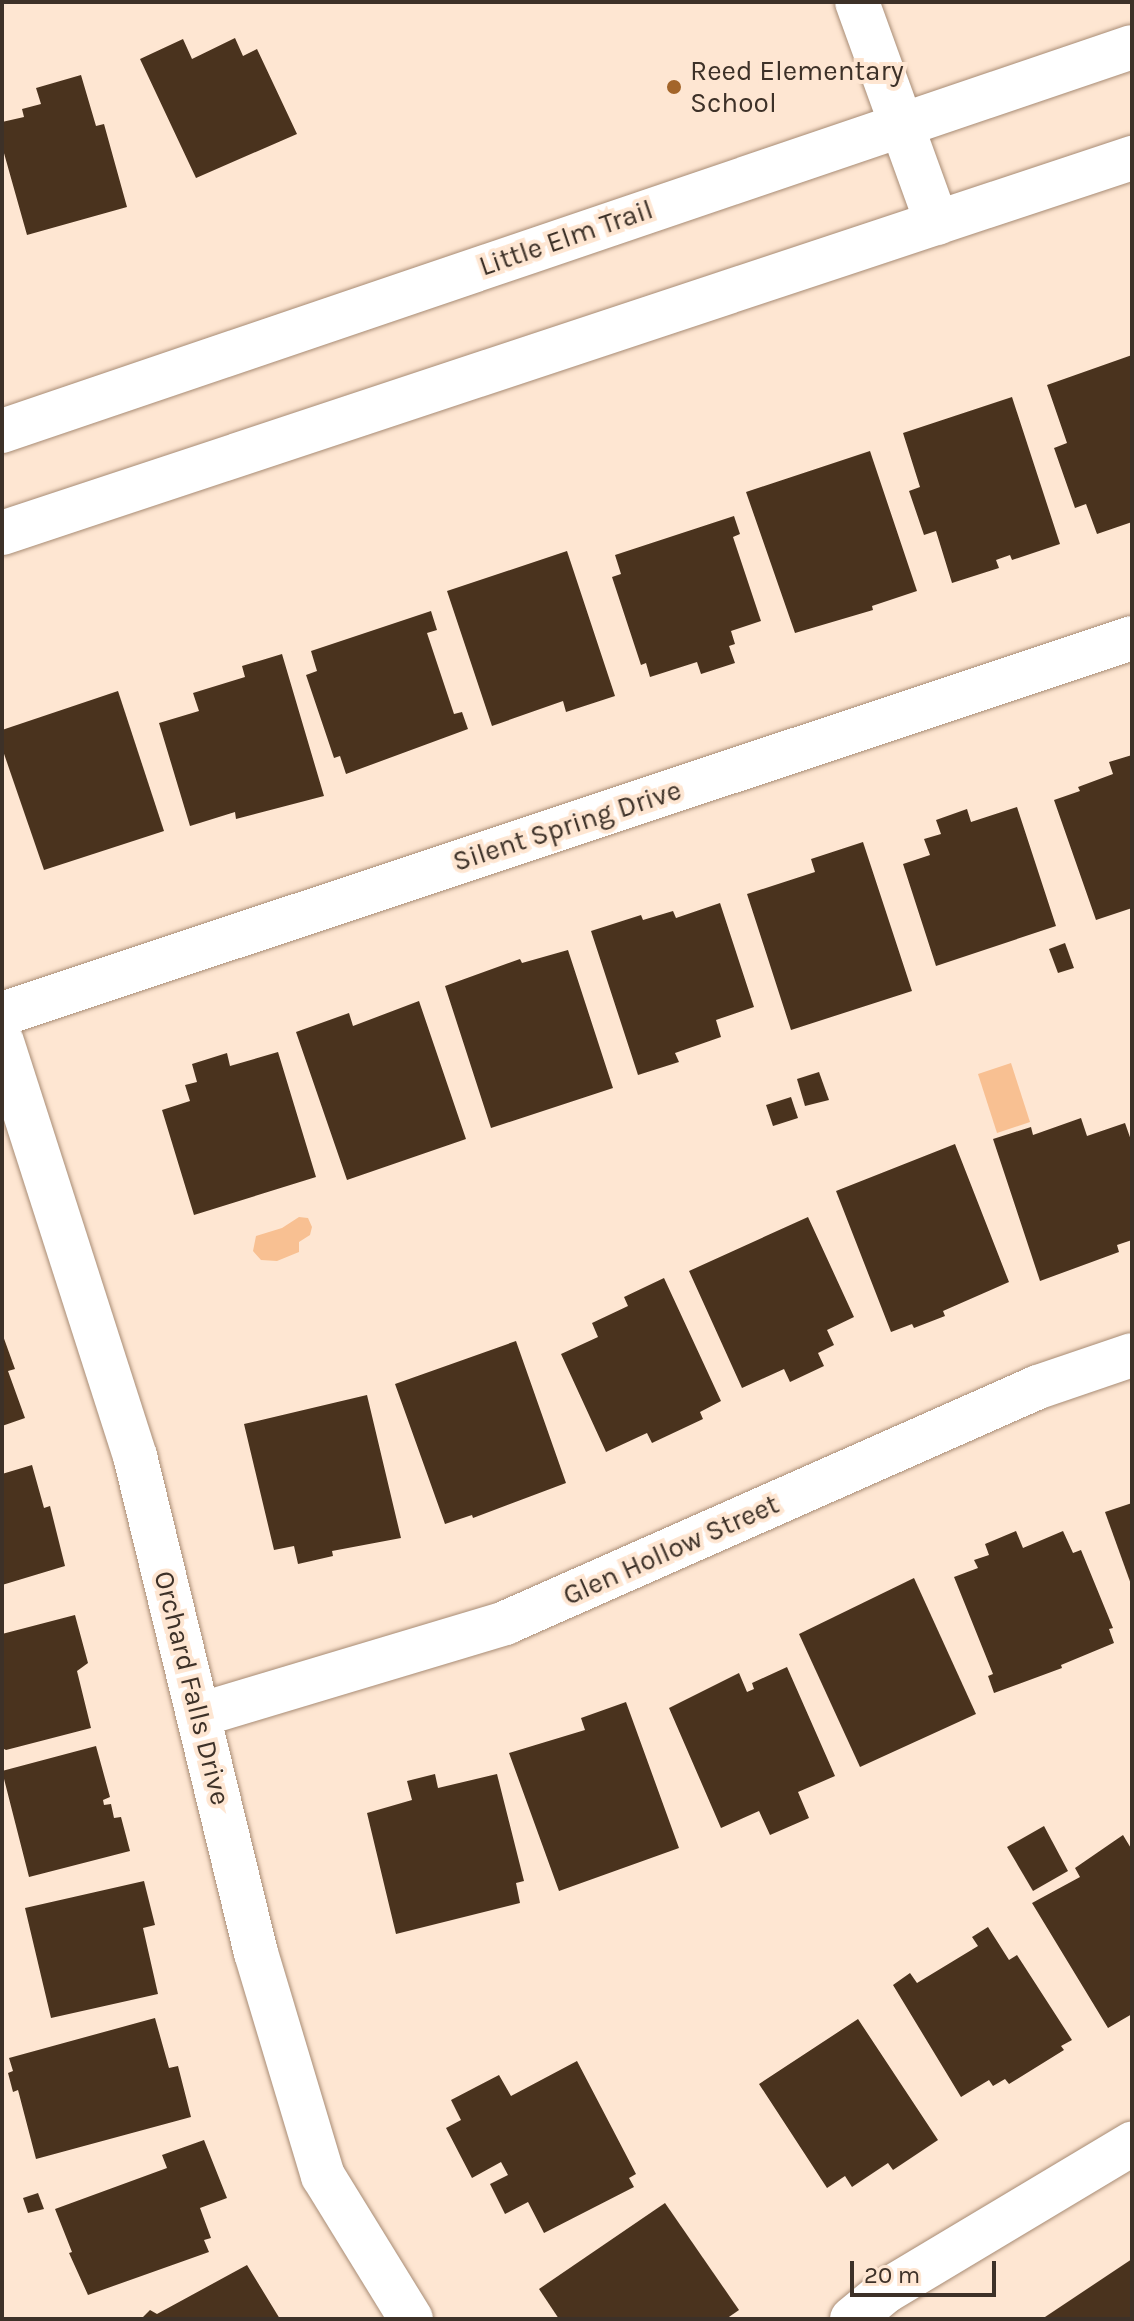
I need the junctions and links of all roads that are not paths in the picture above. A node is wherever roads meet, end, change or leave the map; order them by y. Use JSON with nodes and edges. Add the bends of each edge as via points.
{"nodes":[{"id":1,"x":857,"y":2,"type":"edge"},
{"id":2,"x":1132,"y":47,"type":"edge"},
{"id":3,"x":900,"y":123,"type":"junction"},
{"id":4,"x":1132,"y":158,"type":"edge"},
{"id":5,"x":937,"y":223,"type":"junction"},
{"id":6,"x":2,"y":431,"type":"edge"},
{"id":7,"x":2,"y":533,"type":"edge"},
{"id":8,"x":1132,"y":638,"type":"edge"},
{"id":9,"x":2,"y":1014,"type":"edge"},
{"id":10,"x":2,"y":1042,"type":"edge"},
{"id":11,"x":1132,"y":1355,"type":"edge"},
{"id":12,"x":199,"y":1715,"type":"junction"},
{"id":13,"x":1132,"y":2144,"type":"edge"},
{"id":14,"x":895,"y":2305,"type":"edge"},
{"id":15,"x":411,"y":2319,"type":"edge"},
{"id":16,"x":852,"y":2319,"type":"edge"}],
"edges":[{"from":1,"to":3,"type":"street"},
{"from":2,"to":3,"type":"street","name":"Little Elm Trail"},
{"from":3,"to":5,"type":"street"},
{"from":3,"to":6,"type":"street","name":"Little Elm Trail"},
{"from":4,"to":5,"type":"street"},
{"from":5,"to":7,"type":"street"},
{"from":8,"to":9,"type":"street","name":"Silent Spring Drive"},
{"from":10,"to":12,"type":"street","name":"Orchard Falls Drive","via":[[135,1456]]},
{"from":11,"to":12,"type":"street","name":"Glen Hollow Street","via":[[1038,1387],[505,1623]]},
{"from":12,"to":15,"type":"street","name":"Orchard Falls Drive","via":[[256,1953],[323,2176]]},
{"from":13,"to":14,"type":"street"},
{"from":14,"to":16,"type":"street"}]}
